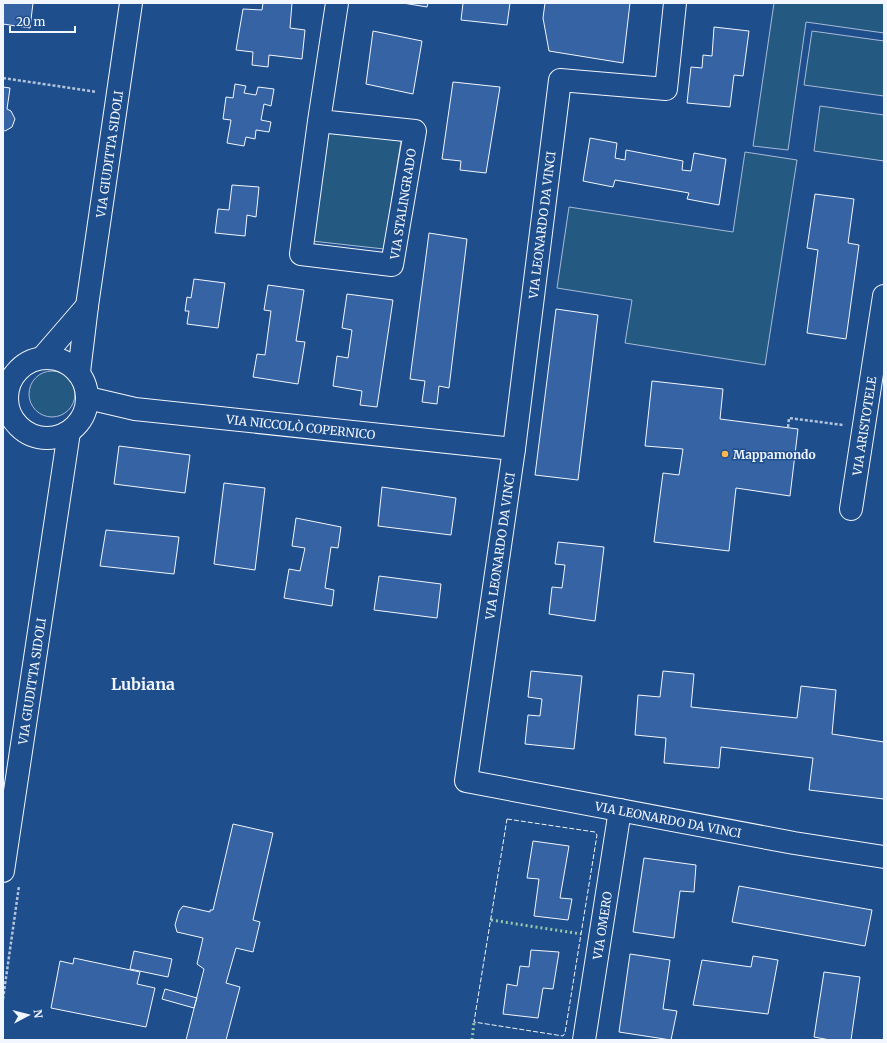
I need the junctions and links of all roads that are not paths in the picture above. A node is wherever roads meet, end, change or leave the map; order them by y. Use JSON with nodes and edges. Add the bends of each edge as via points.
{"nodes":[{"id":1,"x":131,"y":3,"type":"edge"},
{"id":2,"x":337,"y":3,"type":"edge"},
{"id":3,"x":675,"y":3,"type":"edge"},
{"id":4,"x":319,"y":121,"type":"junction"},
{"id":5,"x":884,"y":296,"type":"edge"},
{"id":6,"x":87,"y":306,"type":"junction"},
{"id":7,"x":42,"y":358,"type":"junction"},
{"id":8,"x":79,"y":372,"type":"junction"},
{"id":9,"x":6,"y":391,"type":"edge"},
{"id":10,"x":88,"y":398,"type":"junction"},
{"id":11,"x":3,"y":432,"type":"edge"},
{"id":12,"x":69,"y":432,"type":"junction"},
{"id":13,"x":35,"y":435,"type":"junction"},
{"id":14,"x":514,"y":449,"type":"junction"},
{"id":15,"x":60,"y":490,"type":"junction"},
{"id":16,"x":851,"y":509,"type":"dead end"},
{"id":17,"x":12,"y":750,"type":"edge"},
{"id":18,"x":620,"y":810,"type":"junction"},
{"id":19,"x":884,"y":857,"type":"edge"},
{"id":20,"x":3,"y":871,"type":"edge"},
{"id":21,"x":584,"y":1040,"type":"edge"}],
"edges":[{"from":1,"to":6,"type":"street","name":"VIA GIUDITTA SIDOLI"},
{"from":2,"to":4,"type":"street","name":"VIA STALINGRADO"},
{"from":3,"to":14,"type":"street","name":"VIA LEONARDO DA VINCI","via":[[666,89],[560,80]]},
{"from":4,"to":4,"type":"street","name":"VIA STALINGRADO","via":[[415,132],[392,265],[301,254]]},
{"from":5,"to":16,"type":"street","name":"VIA ARISTOTELE"},
{"from":6,"to":7,"type":"street","name":"VIA GIUDITTA SIDOLI"},
{"from":6,"to":8,"type":"street","name":"VIA GIUDITTA SIDOLI"},
{"from":7,"to":8,"type":"street","name":"VIA GIUDITTA SIDOLI","via":[[56,358]]},
{"from":7,"to":9,"type":"street","name":"VIA GIUDITTA SIDOLI","via":[[21,367],[13,376]]},
{"from":8,"to":10,"type":"street","via":[[86,384]]},
{"from":9,"to":13,"type":"street","name":"VIA GIUDITTA SIDOLI","via":[[8,408],[15,422]]},
{"from":10,"to":12,"type":"street","via":[[86,411],[79,423]]},
{"from":10,"to":14,"type":"street","name":"VIA NICCOLÒ COPERNICO","via":[[135,409]]},
{"from":11,"to":13,"type":"street"},
{"from":12,"to":13,"type":"street","via":[[57,437]]},
{"from":12,"to":15,"type":"street","name":"VIA GIUDITTA SIDOLI"},
{"from":13,"to":15,"type":"street","name":"VIA GIUDITTA SIDOLI"},
{"from":14,"to":18,"type":"street","name":"VIA LEONARDO DA VINCI","via":[[466,781]]},
{"from":15,"to":17,"type":"street","name":"VIA GIUDITTA SIDOLI"},
{"from":17,"to":20,"type":"street","name":"VIA GIUDITTA SIDOLI"},
{"from":18,"to":19,"type":"street","name":"VIA LEONARDO DA VINCI"},
{"from":18,"to":21,"type":"street","name":"VIA OMERO"}]}
